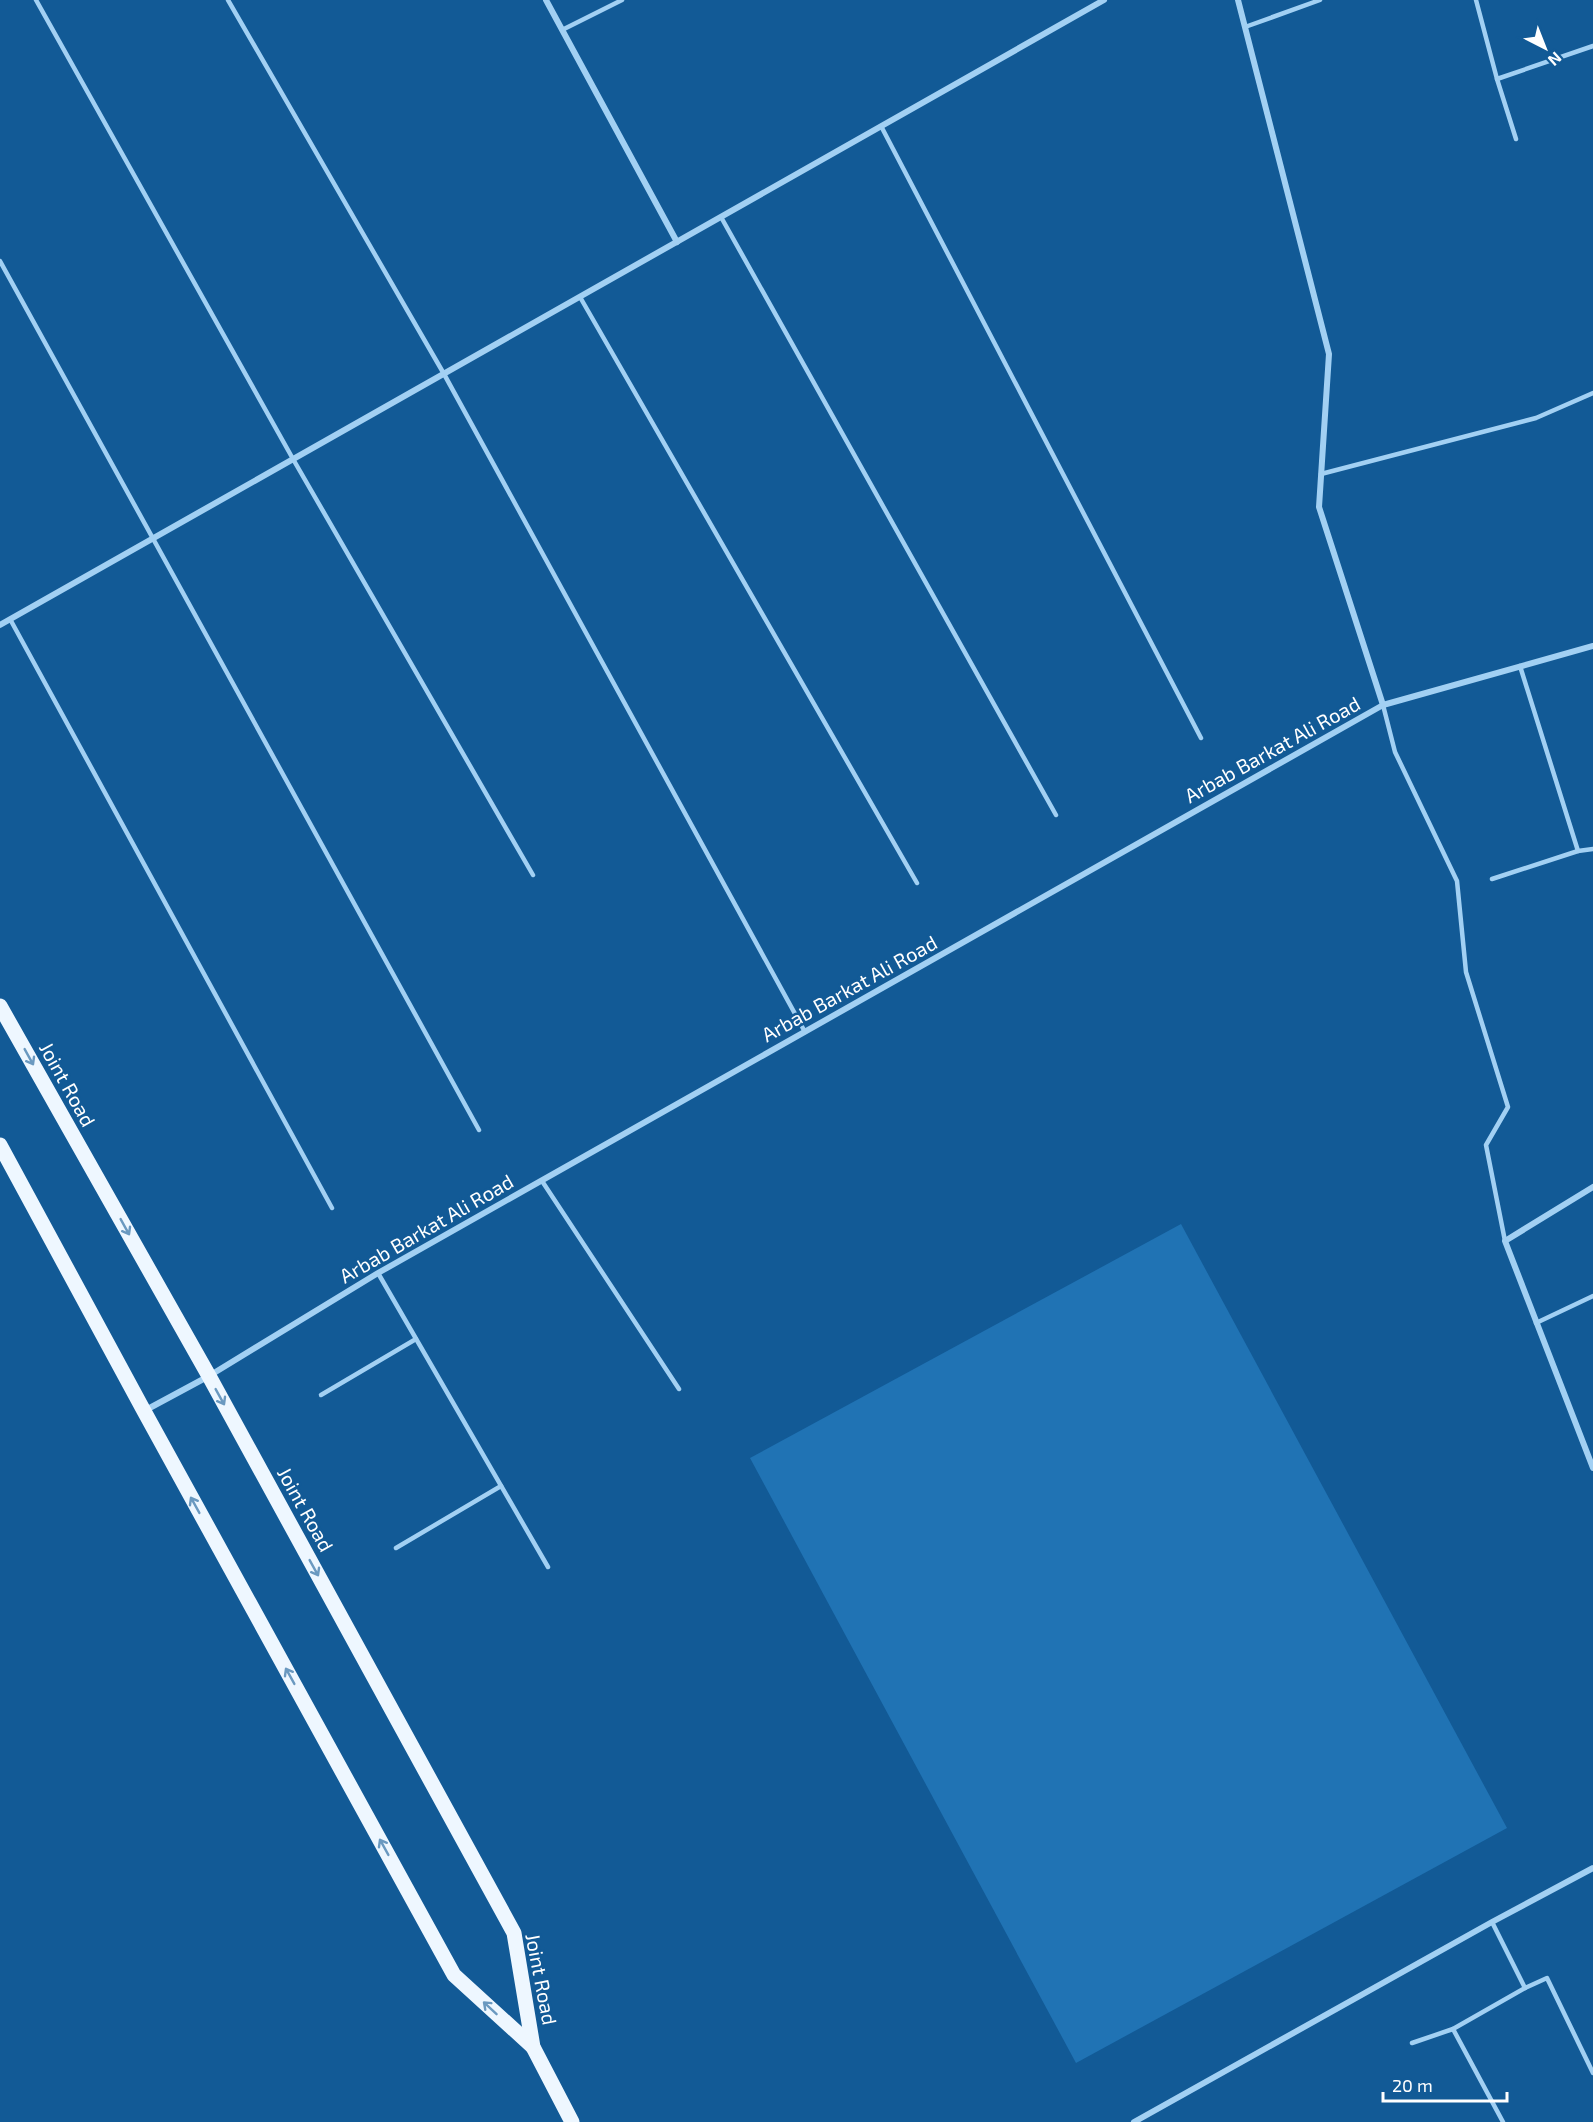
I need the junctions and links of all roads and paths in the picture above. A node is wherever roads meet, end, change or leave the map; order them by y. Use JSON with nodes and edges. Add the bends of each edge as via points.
{"nodes":[{"id":1,"x":36,"y":0,"type":"edge"},
{"id":2,"x":228,"y":0,"type":"edge"},
{"id":3,"x":546,"y":0,"type":"edge"},
{"id":4,"x":622,"y":0,"type":"edge"},
{"id":5,"x":1104,"y":0,"type":"edge"},
{"id":6,"x":1238,"y":0,"type":"edge"},
{"id":7,"x":1320,"y":0,"type":"edge"},
{"id":8,"x":1476,"y":0,"type":"edge"},
{"id":9,"x":1245,"y":27,"type":"junction"},
{"id":10,"x":562,"y":30,"type":"junction"},
{"id":11,"x":1593,"y":46,"type":"edge"},
{"id":12,"x":1497,"y":79,"type":"junction"},
{"id":13,"x":881,"y":126,"type":"junction"},
{"id":14,"x":1516,"y":139,"type":"dead end"},
{"id":15,"x":720,"y":217,"type":"junction"},
{"id":16,"x":677,"y":242,"type":"junction"},
{"id":17,"x":0,"y":261,"type":"edge"},
{"id":18,"x":580,"y":297,"type":"junction"},
{"id":19,"x":444,"y":374,"type":"junction"},
{"id":20,"x":1593,"y":393,"type":"edge"},
{"id":21,"x":293,"y":459,"type":"junction"},
{"id":22,"x":1322,"y":474,"type":"junction"},
{"id":23,"x":153,"y":539,"type":"junction"},
{"id":24,"x":10,"y":619,"type":"junction"},
{"id":25,"x":0,"y":625,"type":"edge"},
{"id":26,"x":1593,"y":645,"type":"edge"},
{"id":27,"x":1520,"y":666,"type":"junction"},
{"id":28,"x":1383,"y":705,"type":"junction"},
{"id":29,"x":1202,"y":738,"type":"dead end"},
{"id":30,"x":1056,"y":815,"type":"dead end"},
{"id":31,"x":1593,"y":849,"type":"edge"},
{"id":32,"x":1578,"y":851,"type":"junction"},
{"id":33,"x":533,"y":875,"type":"dead end"},
{"id":34,"x":1492,"y":879,"type":"dead end"},
{"id":35,"x":917,"y":883,"type":"dead end"},
{"id":36,"x":0,"y":1006,"type":"edge"},
{"id":37,"x":805,"y":1032,"type":"junction"},
{"id":38,"x":479,"y":1130,"type":"dead end"},
{"id":39,"x":0,"y":1145,"type":"edge"},
{"id":40,"x":542,"y":1181,"type":"junction"},
{"id":41,"x":1593,"y":1187,"type":"edge"},
{"id":42,"x":332,"y":1209,"type":"dead end"},
{"id":43,"x":1505,"y":1241,"type":"junction"},
{"id":44,"x":378,"y":1274,"type":"junction"},
{"id":45,"x":1593,"y":1296,"type":"edge"},
{"id":46,"x":1536,"y":1323,"type":"junction"},
{"id":47,"x":416,"y":1339,"type":"junction"},
{"id":48,"x":209,"y":1376,"type":"junction"},
{"id":49,"x":679,"y":1389,"type":"dead end"},
{"id":50,"x":321,"y":1395,"type":"dead end"},
{"id":51,"x":144,"y":1411,"type":"junction"},
{"id":52,"x":1593,"y":1468,"type":"edge"},
{"id":53,"x":501,"y":1486,"type":"junction"},
{"id":54,"x":396,"y":1548,"type":"dead end"},
{"id":55,"x":548,"y":1567,"type":"dead end"},
{"id":56,"x":1593,"y":1868,"type":"edge"},
{"id":57,"x":1492,"y":1922,"type":"junction"},
{"id":58,"x":1525,"y":1988,"type":"junction"},
{"id":59,"x":1453,"y":2029,"type":"junction"},
{"id":60,"x":1412,"y":2043,"type":"dead end"},
{"id":61,"x":533,"y":2047,"type":"junction"},
{"id":62,"x":1593,"y":2073,"type":"edge"},
{"id":63,"x":572,"y":2122,"type":"edge"},
{"id":64,"x":1134,"y":2122,"type":"edge"},
{"id":65,"x":1503,"y":2122,"type":"edge"}],
"edges":[{"from":1,"to":21,"type":"lane"},
{"from":2,"to":19,"type":"lane"},
{"from":3,"to":10,"type":"street"},
{"from":4,"to":10,"type":"lane"},
{"from":5,"to":13,"type":"street"},
{"from":6,"to":9,"type":"street"},
{"from":7,"to":9,"type":"lane"},
{"from":8,"to":12,"type":"lane"},
{"from":9,"to":22,"type":"street","via":[[1329,354]]},
{"from":10,"to":16,"type":"street"},
{"from":11,"to":12,"type":"lane"},
{"from":12,"to":14,"type":"lane"},
{"from":13,"to":15,"type":"street"},
{"from":13,"to":29,"type":"lane"},
{"from":15,"to":16,"type":"street"},
{"from":15,"to":30,"type":"lane"},
{"from":16,"to":18,"type":"street"},
{"from":17,"to":23,"type":"lane"},
{"from":18,"to":19,"type":"street"},
{"from":18,"to":35,"type":"lane"},
{"from":19,"to":21,"type":"street"},
{"from":19,"to":37,"type":"lane"},
{"from":20,"to":22,"type":"lane","via":[[1536,418]]},
{"from":21,"to":23,"type":"street"},
{"from":21,"to":33,"type":"lane"},
{"from":22,"to":28,"type":"street","via":[[1319,507]]},
{"from":23,"to":24,"type":"street"},
{"from":23,"to":38,"type":"lane"},
{"from":24,"to":25,"type":"street"},
{"from":24,"to":42,"type":"lane"},
{"from":26,"to":27,"type":"street","name":"Arbab Barkat Ali Road"},
{"from":27,"to":28,"type":"street","name":"Arbab Barkat Ali Road"},
{"from":27,"to":32,"type":"lane"},
{"from":28,"to":37,"type":"street","name":"Arbab Barkat Ali Road"},
{"from":28,"to":43,"type":"lane","via":[[1395,752],[1457,881],[1466,972],[1508,1107],[1486,1144]]},
{"from":31,"to":32,"type":"lane"},
{"from":32,"to":34,"type":"lane"},
{"from":36,"to":48,"type":"main road","name":"Joint Road","one_way":true},
{"from":37,"to":40,"type":"street","name":"Arbab Barkat Ali Road"},
{"from":39,"to":51,"type":"main road","name":"Joint Road"},
{"from":40,"to":44,"type":"street","name":"Arbab Barkat Ali Road"},
{"from":40,"to":49,"type":"lane"},
{"from":41,"to":43,"type":"street"},
{"from":43,"to":46,"type":"street"},
{"from":44,"to":47,"type":"lane"},
{"from":44,"to":48,"type":"street","name":"Arbab Barkat Ali Road"},
{"from":45,"to":46,"type":"lane"},
{"from":46,"to":52,"type":"street"},
{"from":47,"to":50,"type":"lane"},
{"from":47,"to":53,"type":"lane"},
{"from":48,"to":51,"type":"street","name":"Arbab Barkat Ali Road"},
{"from":48,"to":61,"type":"main road","name":"Joint Road","one_way":true,"via":[[514,1933]]},
{"from":61,"to":51,"type":"main road","name":"Joint Road","one_way":true,"via":[[454,1975]]},
{"from":53,"to":54,"type":"lane"},
{"from":53,"to":55,"type":"lane"},
{"from":56,"to":57,"type":"street"},
{"from":57,"to":58,"type":"lane"},
{"from":57,"to":64,"type":"street"},
{"from":58,"to":59,"type":"lane"},
{"from":58,"to":62,"type":"lane","via":[[1547,1978]]},
{"from":59,"to":60,"type":"lane"},
{"from":59,"to":65,"type":"lane"},
{"from":61,"to":63,"type":"main road","name":"Joint Road"}]}
